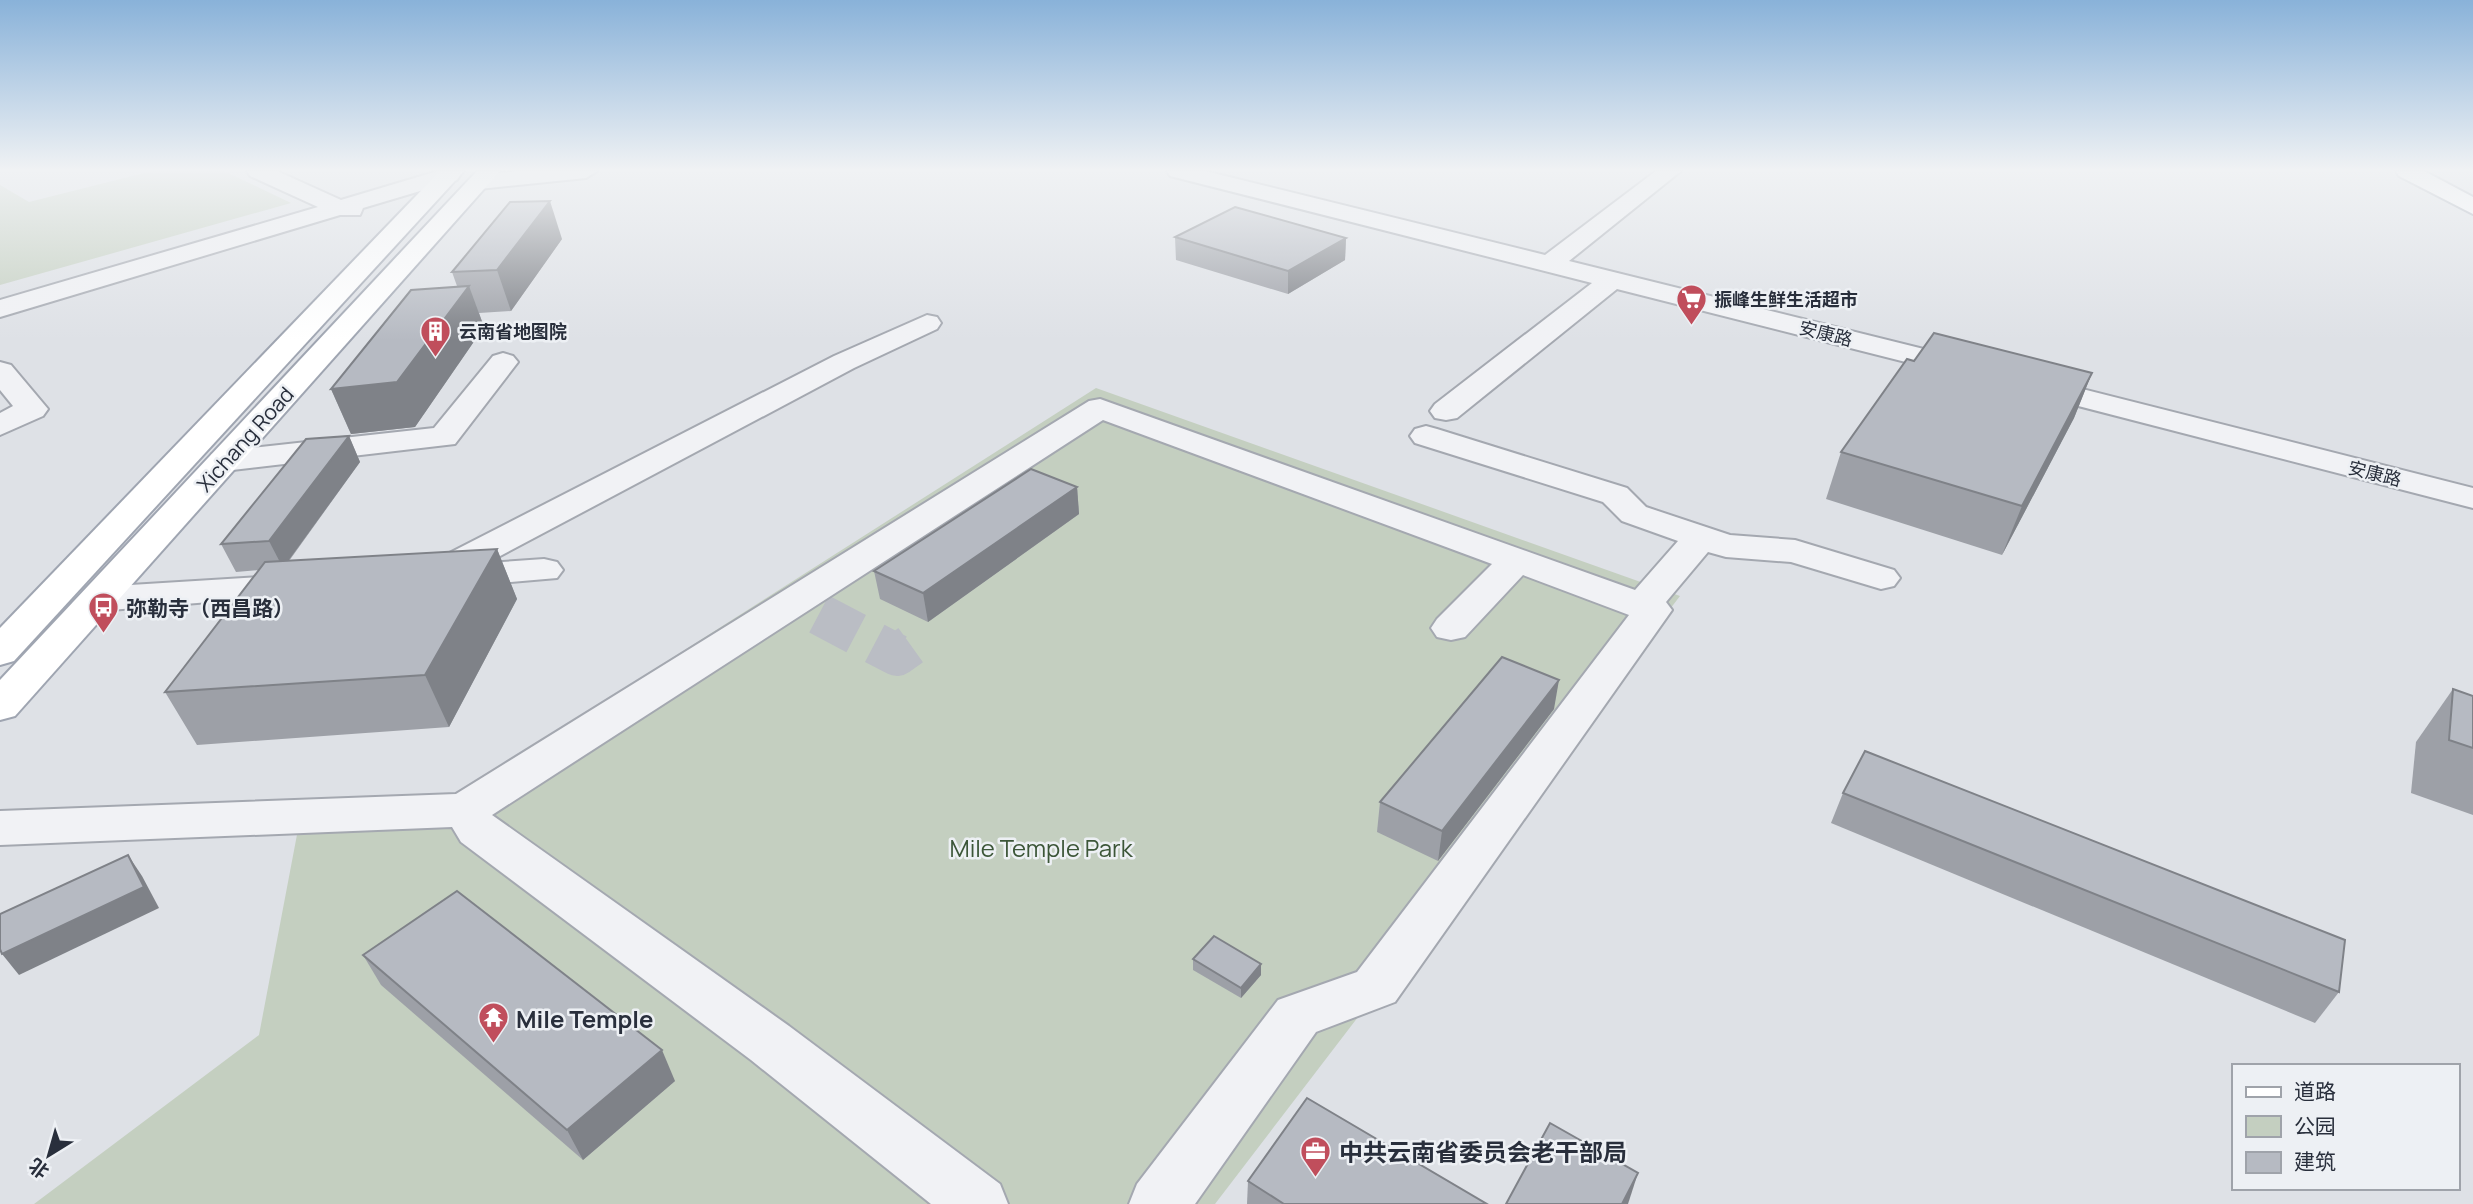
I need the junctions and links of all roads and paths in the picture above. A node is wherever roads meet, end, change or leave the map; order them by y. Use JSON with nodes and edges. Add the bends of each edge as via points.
{"nodes":[{"id":1,"x":275,"y":227,"type":"edge"},
{"id":2,"x":399,"y":227,"type":"edge"},
{"id":3,"x":424,"y":227,"type":"edge"},
{"id":4,"x":1406,"y":227,"type":"edge"},
{"id":5,"x":1597,"y":227,"type":"edge"},
{"id":6,"x":1551,"y":263,"type":"junction"},
{"id":7,"x":1613,"y":279,"type":"junction"},
{"id":8,"x":0,"y":309,"type":"edge"},
{"id":9,"x":927,"y":323,"type":"dead end"},
{"id":10,"x":503,"y":362,"type":"dead end"},
{"id":11,"x":0,"y":371,"type":"edge"},
{"id":12,"x":0,"y":425,"type":"edge"},
{"id":13,"x":225,"y":461,"type":"junction"},
{"id":14,"x":2473,"y":498,"type":"edge"},
{"id":15,"x":1701,"y":537,"type":"junction"},
{"id":16,"x":1517,"y":560,"type":"junction"},
{"id":17,"x":544,"y":570,"type":"dead end"},
{"id":18,"x":1881,"y":578,"type":"dead end"},
{"id":19,"x":333,"y":584,"type":"edge"},
{"id":20,"x":98,"y":599,"type":"junction"},
{"id":21,"x":1642,"y":606,"type":"junction"},
{"id":22,"x":1451,"y":628,"type":"dead end"},
{"id":23,"x":0,"y":652,"type":"edge"},
{"id":24,"x":0,"y":706,"type":"edge"},
{"id":25,"x":465,"y":810,"type":"junction"},
{"id":26,"x":0,"y":828,"type":"edge"},
{"id":27,"x":978,"y":1204,"type":"edge"},
{"id":28,"x":1159,"y":1204,"type":"edge"}],
"edges":[{"from":1,"to":8,"type":"street"},
{"from":2,"to":23,"type":"main road","name":"Xichang Road"},
{"from":3,"to":13,"type":"main road","name":"Xichang Road"},
{"from":4,"to":6,"type":"street","name":"安康路"},
{"from":5,"to":6,"type":"street"},
{"from":6,"to":7,"type":"street","name":"安康路"},
{"from":7,"to":14,"type":"street","name":"安康路"},
{"from":7,"to":15,"type":"street","via":[[1436,423],[1615,495],[1634,514]]},
{"from":9,"to":17,"type":"street","via":[[416,578]]},
{"from":10,"to":13,"type":"street","via":[[444,437]]},
{"from":11,"to":12,"type":"street","via":[[32,409]]},
{"from":13,"to":20,"type":"main road","name":"Xichang Road"},
{"from":15,"to":18,"type":"street","via":[[1726,546],[1795,551]]},
{"from":15,"to":21,"type":"street"},
{"from":16,"to":21,"type":"street"},
{"from":16,"to":22,"type":"street"},
{"from":16,"to":25,"type":"street","via":[[1100,408],[808,608]]},
{"from":19,"to":20,"type":"street"},
{"from":20,"to":24,"type":"main road","name":"Xichang Road"},
{"from":21,"to":28,"type":"street","via":[[1653,610],[1376,987],[1297,1016]]},
{"from":25,"to":26,"type":"street"},
{"from":25,"to":27,"type":"street","via":[[478,830],[770,1043]]}]}
